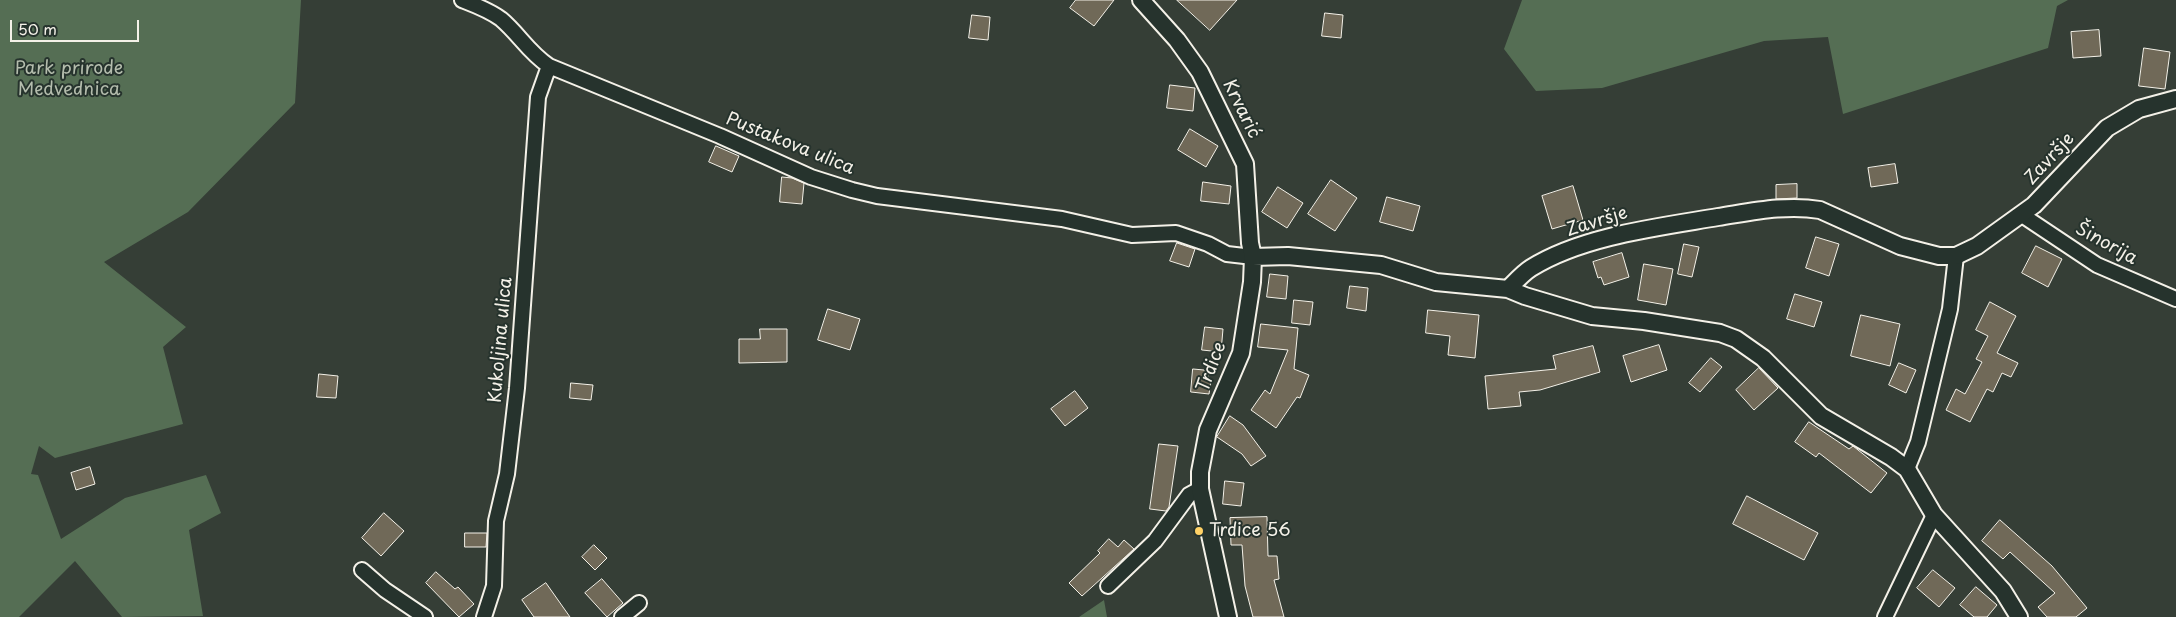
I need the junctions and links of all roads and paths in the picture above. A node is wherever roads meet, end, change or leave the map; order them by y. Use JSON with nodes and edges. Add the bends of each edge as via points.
{"nodes":[{"id":1,"x":462,"y":0,"type":"edge"},
{"id":2,"x":1142,"y":0,"type":"edge"},
{"id":3,"x":549,"y":66,"type":"junction"},
{"id":4,"x":2176,"y":99,"type":"edge"},
{"id":5,"x":2022,"y":215,"type":"junction"},
{"id":6,"x":1956,"y":256,"type":"junction"},
{"id":7,"x":1253,"y":257,"type":"junction"},
{"id":8,"x":1508,"y":288,"type":"junction"},
{"id":9,"x":2176,"y":299,"type":"edge"},
{"id":10,"x":1907,"y":469,"type":"junction"},
{"id":11,"x":1200,"y":489,"type":"junction"},
{"id":12,"x":1934,"y":515,"type":"junction"},
{"id":13,"x":362,"y":570,"type":"dead end"},
{"id":14,"x":1108,"y":586,"type":"dead end"},
{"id":15,"x":639,"y":603,"type":"dead end"},
{"id":16,"x":425,"y":617,"type":"edge"},
{"id":17,"x":484,"y":617,"type":"edge"},
{"id":18,"x":622,"y":617,"type":"edge"},
{"id":19,"x":1228,"y":617,"type":"edge"},
{"id":20,"x":1885,"y":617,"type":"edge"},
{"id":21,"x":2019,"y":617,"type":"edge"}],
"edges":[{"from":1,"to":3,"type":"street","name":"Pustakova ulica","via":[[500,18],[534,56]]},
{"from":2,"to":7,"type":"street","name":"Krvarić","via":[[1200,72],[1245,164]]},
{"from":3,"to":7,"type":"street","name":"Pustakova ulica","via":[[811,177],[852,190],[876,196],[1062,219],[1132,235],[1176,232],[1227,254]]},
{"from":3,"to":17,"type":"street","name":"Kukoljina ulica","via":[[538,97],[517,388],[507,474],[496,521],[494,586]]},
{"from":4,"to":5,"type":"street","name":"Završje","via":[[2139,109],[2108,128]]},
{"from":5,"to":6,"type":"street","name":"Završje","via":[[1977,246]]},
{"from":5,"to":9,"type":"street","name":"Šinorija","via":[[2097,265]]},
{"from":6,"to":8,"type":"street","name":"Završje","via":[[1939,256],[1900,246],[1820,210],[1807,207],[1771,209],[1621,234],[1571,250],[1530,268]]},
{"from":6,"to":10,"type":"street","via":[[1950,309],[1918,442]]},
{"from":7,"to":8,"type":"street","via":[[1288,256],[1366,263],[1436,282]]},
{"from":7,"to":11,"type":"street","name":"Trdice","via":[[1241,354],[1208,430]]},
{"from":8,"to":10,"type":"street","via":[[1592,316],[1664,324],[1720,333],[1736,339],[1762,358],[1821,416]]},
{"from":10,"to":12,"type":"street"},
{"from":11,"to":14,"type":"street","via":[[1189,495],[1155,541]]},
{"from":11,"to":19,"type":"street","name":"Trdice"},
{"from":12,"to":20,"type":"street"},
{"from":12,"to":21,"type":"street","via":[[2003,591]]},
{"from":13,"to":16,"type":"street"},
{"from":15,"to":18,"type":"street"}]}
